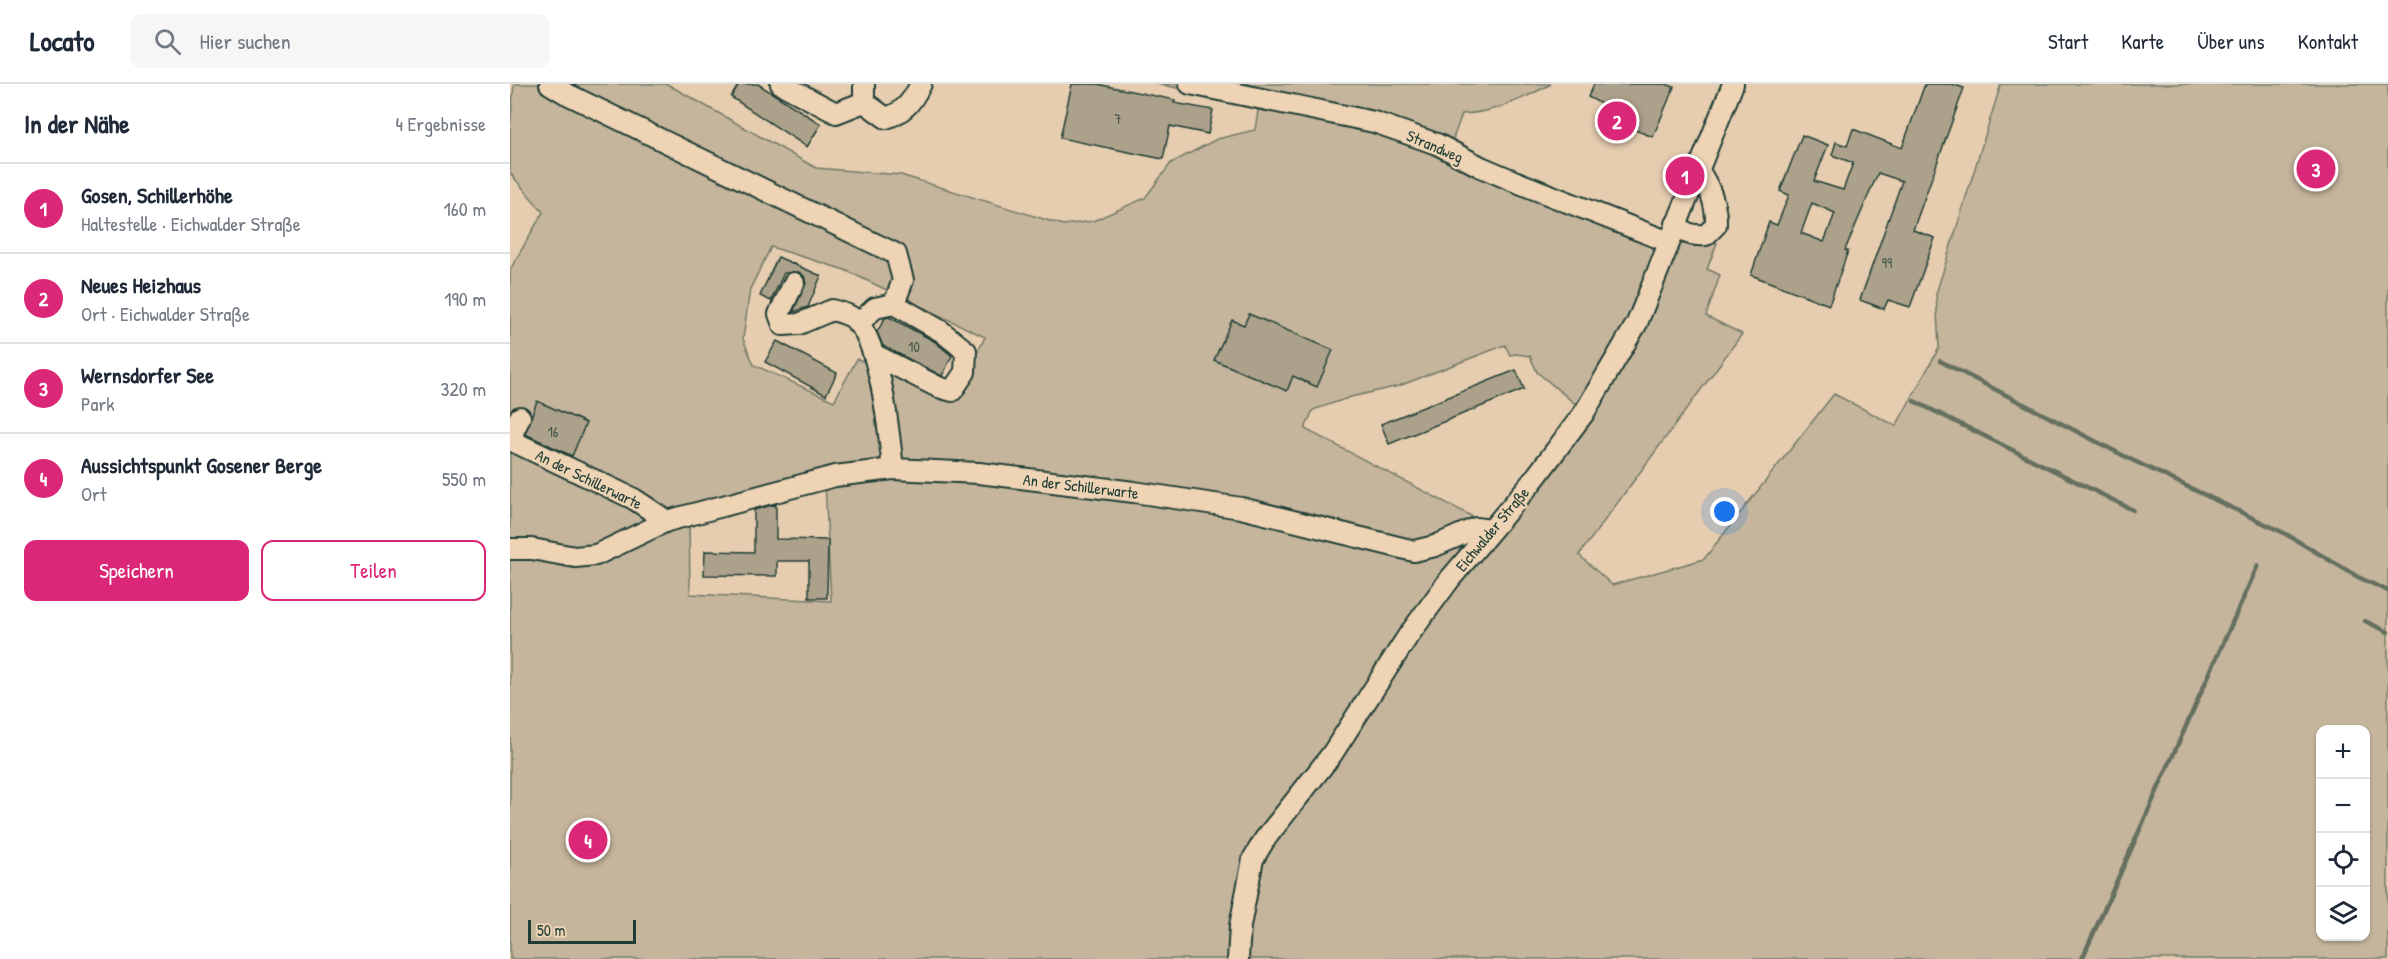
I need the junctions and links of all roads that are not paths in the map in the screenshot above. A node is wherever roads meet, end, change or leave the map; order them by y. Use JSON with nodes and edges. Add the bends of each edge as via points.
{"nodes":[{"id":1,"x":550,"y":84,"type":"edge"},
{"id":2,"x":781,"y":84,"type":"edge"},
{"id":3,"x":921,"y":84,"type":"edge"},
{"id":4,"x":1190,"y":84,"type":"edge"},
{"id":5,"x":1733,"y":84,"type":"edge"},
{"id":6,"x":864,"y":93,"type":"edge"},
{"id":7,"x":1698,"y":170,"type":"junction"},
{"id":8,"x":1673,"y":233,"type":"junction"},
{"id":9,"x":794,"y":283,"type":"dead end"},
{"id":10,"x":894,"y":304,"type":"junction"},
{"id":11,"x":858,"y":324,"type":"junction"},
{"id":12,"x":873,"y":354,"type":"junction"},
{"id":13,"x":520,"y":417,"type":"dead end"},
{"id":14,"x":510,"y":440,"type":"edge"},
{"id":15,"x":893,"y":469,"type":"junction"},
{"id":16,"x":667,"y":521,"type":"junction"},
{"id":17,"x":1490,"y":530,"type":"junction"},
{"id":18,"x":510,"y":549,"type":"edge"},
{"id":19,"x":1238,"y":959,"type":"edge"}],
"edges":[{"from":1,"to":10,"type":"street","via":[[896,254],[903,280]]},
{"from":2,"to":6,"type":"street","via":[[836,113]]},
{"from":3,"to":6,"type":"street","via":[[900,114],[886,118]]},
{"from":4,"to":8,"type":"street","name":"Strandweg","via":[[1374,122],[1437,144],[1514,181]]},
{"from":5,"to":7,"type":"street","name":"Eichwalder Straße"},
{"from":7,"to":8,"type":"street","name":"Eichwalder Straße"},
{"from":7,"to":8,"type":"street","name":"Strandweg","via":[[1707,182],[1716,210],[1716,225],[1706,235]]},
{"from":8,"to":17,"type":"street","name":"Eichwalder Straße","via":[[1637,323],[1584,413],[1533,482]]},
{"from":9,"to":11,"type":"street","via":[[779,314],[783,325],[799,324],[832,310]]},
{"from":10,"to":11,"type":"street","via":[[875,308]]},
{"from":10,"to":12,"type":"street","via":[[941,331],[966,351],[964,372],[952,391]]},
{"from":11,"to":12,"type":"street"},
{"from":12,"to":15,"type":"street","via":[[886,398]]},
{"from":13,"to":14,"type":"street","name":"An der Schillerwarte"},
{"from":14,"to":16,"type":"street","name":"An der Schillerwarte","via":[[634,499]]},
{"from":15,"to":16,"type":"street","name":"An der Schillerwarte","via":[[834,476]]},
{"from":15,"to":17,"type":"street","name":"An der Schillerwarte","via":[[1002,476],[1241,508],[1414,551],[1476,528]]},
{"from":16,"to":18,"type":"street","name":"An der Schillerwarte","via":[[596,555],[575,557]]},
{"from":17,"to":19,"type":"street","name":"Eichwalder Straße","via":[[1408,636],[1332,754],[1265,838],[1253,859],[1246,890]]}]}
